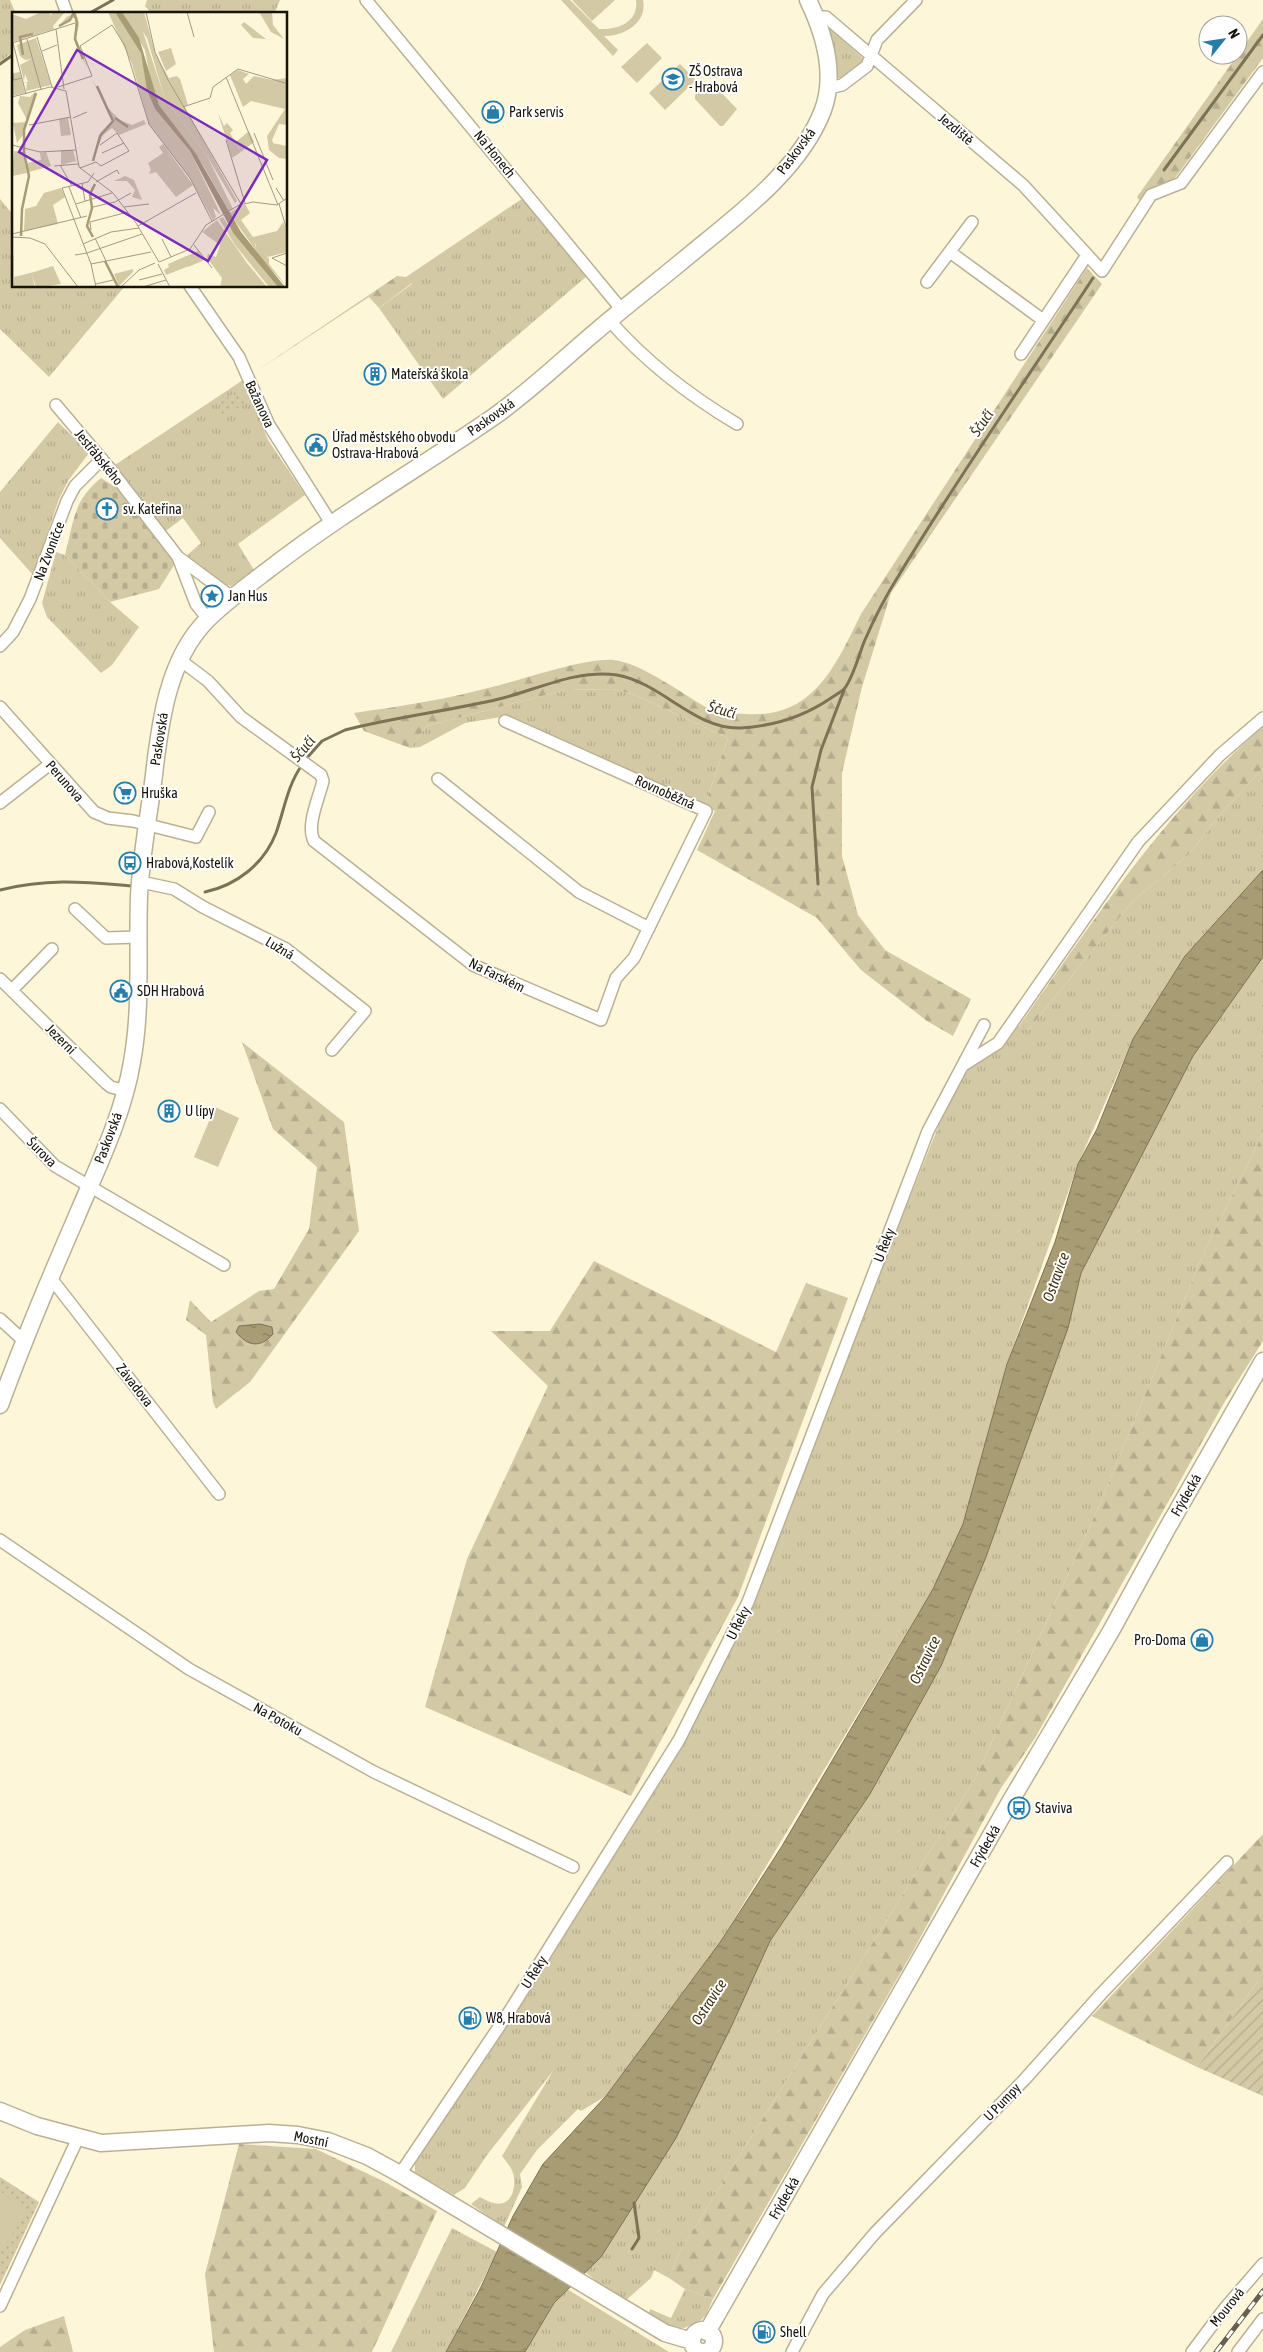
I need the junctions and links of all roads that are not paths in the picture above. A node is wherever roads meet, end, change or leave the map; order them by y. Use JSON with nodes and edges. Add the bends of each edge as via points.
{"nodes":[{"id":1,"x":62,"y":0,"type":"edge"},
{"id":2,"x":366,"y":0,"type":"edge"},
{"id":3,"x":808,"y":0,"type":"edge"},
{"id":4,"x":916,"y":0,"type":"edge"},
{"id":5,"x":66,"y":12,"type":"edge"},
{"id":6,"x":816,"y":17,"type":"junction"},
{"id":7,"x":871,"y":54,"type":"junction"},
{"id":8,"x":1263,"y":72,"type":"edge"},
{"id":9,"x":828,"y":88,"type":"junction"},
{"id":10,"x":972,"y":222,"type":"dead end"},
{"id":11,"x":950,"y":252,"type":"junction"},
{"id":12,"x":1087,"y":255,"type":"junction"},
{"id":13,"x":927,"y":282,"type":"dead end"},
{"id":14,"x":191,"y":288,"type":"edge"},
{"id":15,"x":615,"y":315,"type":"junction"},
{"id":16,"x":1043,"y":320,"type":"junction"},
{"id":17,"x":1020,"y":354,"type":"dead end"},
{"id":18,"x":56,"y":405,"type":"dead end"},
{"id":19,"x":736,"y":424,"type":"dead end"},
{"id":20,"x":102,"y":459,"type":"junction"},
{"id":21,"x":332,"y":523,"type":"junction"},
{"id":22,"x":178,"y":557,"type":"junction"},
{"id":23,"x":233,"y":598,"type":"junction"},
{"id":24,"x":208,"y":619,"type":"junction"},
{"id":25,"x":0,"y":646,"type":"edge"},
{"id":26,"x":180,"y":660,"type":"junction"},
{"id":27,"x":0,"y":707,"type":"edge"},
{"id":28,"x":1263,"y":718,"type":"edge"},
{"id":29,"x":505,"y":721,"type":"dead end"},
{"id":30,"x":50,"y":764,"type":"junction"},
{"id":31,"x":438,"y":779,"type":"dead end"},
{"id":32,"x":0,"y":804,"type":"edge"},
{"id":33,"x":209,"y":812,"type":"dead end"},
{"id":34,"x":147,"y":824,"type":"junction"},
{"id":35,"x":141,"y":882,"type":"junction"},
{"id":36,"x":75,"y":909,"type":"dead end"},
{"id":37,"x":649,"y":928,"type":"junction"},
{"id":38,"x":139,"y":937,"type":"junction"},
{"id":39,"x":52,"y":949,"type":"dead end"},
{"id":40,"x":0,"y":979,"type":"edge"},
{"id":41,"x":12,"y":990,"type":"junction"},
{"id":42,"x":984,"y":1025,"type":"dead end"},
{"id":43,"x":332,"y":1050,"type":"dead end"},
{"id":44,"x":963,"y":1065,"type":"junction"},
{"id":45,"x":126,"y":1091,"type":"junction"},
{"id":46,"x":0,"y":1109,"type":"edge"},
{"id":47,"x":89,"y":1187,"type":"junction"},
{"id":48,"x":224,"y":1266,"type":"dead end"},
{"id":49,"x":50,"y":1277,"type":"junction"},
{"id":50,"x":0,"y":1319,"type":"edge"},
{"id":51,"x":24,"y":1341,"type":"junction"},
{"id":52,"x":1263,"y":1361,"type":"edge"},
{"id":53,"x":0,"y":1405,"type":"edge"},
{"id":54,"x":219,"y":1494,"type":"dead end"},
{"id":55,"x":0,"y":1540,"type":"edge"},
{"id":56,"x":1227,"y":1862,"type":"dead end"},
{"id":57,"x":573,"y":1867,"type":"dead end"},
{"id":58,"x":0,"y":2111,"type":"edge"},
{"id":59,"x":78,"y":2138,"type":"junction"},
{"id":60,"x":400,"y":2174,"type":"junction"},
{"id":61,"x":1263,"y":2264,"type":"edge"},
{"id":62,"x":0,"y":2306,"type":"edge"},
{"id":63,"x":1263,"y":2319,"type":"edge"},
{"id":64,"x":707,"y":2332,"type":"junction"},
{"id":65,"x":692,"y":2341,"type":"junction"},
{"id":66,"x":707,"y":2351,"type":"edge"},
{"id":67,"x":792,"y":2352,"type":"edge"},
{"id":68,"x":1192,"y":2352,"type":"edge"},
{"id":69,"x":1238,"y":2352,"type":"edge"}],
"edges":[{"from":1,"to":5,"type":"street"},
{"from":2,"to":15,"type":"street","name":"Na Honech"},
{"from":3,"to":6,"type":"main road","name":"Paskovská"},
{"from":4,"to":7,"type":"street","via":[[877,40]]},
{"from":6,"to":7,"type":"street","name":"Jezdiště","via":[[826,17]]},
{"from":6,"to":9,"type":"main road","name":"Paskovská","via":[[827,56]]},
{"from":7,"to":9,"type":"street","via":[[867,66],[842,85]]},
{"from":7,"to":12,"type":"street","name":"Jezdiště","via":[[1024,185]]},
{"from":8,"to":12,"type":"street","name":"Jezdiště","via":[[1181,183],[1151,195],[1102,271]]},
{"from":9,"to":15,"type":"main road","name":"Paskovská","via":[[824,108],[810,136],[770,186]]},
{"from":10,"to":11,"type":"street"},
{"from":11,"to":13,"type":"street"},
{"from":11,"to":16,"type":"street"},
{"from":12,"to":16,"type":"street"},
{"from":14,"to":21,"type":"street","name":"Bažanova","via":[[239,356],[269,425]]},
{"from":15,"to":19,"type":"street","via":[[627,340],[684,390]]},
{"from":15,"to":21,"type":"main road","name":"Paskovská","via":[[502,410]]},
{"from":16,"to":17,"type":"street"},
{"from":18,"to":20,"type":"street","name":"Jestřábského"},
{"from":20,"to":22,"type":"street","name":"Jestřábského"},
{"from":20,"to":25,"type":"street","name":"Na Zvoničce","via":[[75,486],[67,500],[30,599],[13,632]]},
{"from":21,"to":23,"type":"main road","name":"Paskovská"},
{"from":22,"to":23,"type":"street","name":"Jestřábského"},
{"from":22,"to":24,"type":"street","name":"Jestřábského","via":[[196,604]]},
{"from":23,"to":24,"type":"main road","name":"Paskovská"},
{"from":24,"to":26,"type":"main road","name":"Paskovská"},
{"from":26,"to":34,"type":"main road","name":"Paskovská","via":[[164,706]]},
{"from":26,"to":37,"type":"street","name":"Na Farském","via":[[208,681],[241,717],[321,775],[323,781],[311,835],[314,841],[480,969],[601,1020],[616,978],[634,958]]},
{"from":27,"to":30,"type":"street","name":"Perunova"},
{"from":28,"to":44,"type":"street","via":[[1220,755],[1138,842],[998,1043]]},
{"from":29,"to":37,"type":"street","name":"Rovnoběžná","via":[[706,810]]},
{"from":30,"to":32,"type":"street"},
{"from":30,"to":34,"type":"street","name":"Perunova","via":[[94,812],[108,818]]},
{"from":31,"to":37,"type":"street","via":[[579,892]]},
{"from":33,"to":34,"type":"street","name":"Perunova","via":[[196,837]]},
{"from":34,"to":35,"type":"main road","name":"Paskovská"},
{"from":35,"to":38,"type":"main road","name":"Paskovská"},
{"from":35,"to":43,"type":"street","name":"Lužná","via":[[174,889],[286,949],[365,1012]]},
{"from":36,"to":38,"type":"street","via":[[106,938]]},
{"from":38,"to":45,"type":"main road","name":"Paskovská","via":[[137,1016]]},
{"from":39,"to":41,"type":"street"},
{"from":40,"to":41,"type":"street","name":"Jezerní"},
{"from":41,"to":45,"type":"street","name":"Jezerní","via":[[111,1088]]},
{"from":42,"to":44,"type":"street","name":"U Řeky"},
{"from":44,"to":60,"type":"street","name":"U Řeky","via":[[928,1131],[748,1602],[683,1731],[510,2009]]},
{"from":45,"to":47,"type":"main road","name":"Paskovská"},
{"from":46,"to":47,"type":"street","name":"Šurova","via":[[55,1166]]},
{"from":47,"to":48,"type":"street"},
{"from":47,"to":49,"type":"main road","name":"Paskovská"},
{"from":49,"to":51,"type":"main road","name":"Paskovská"},
{"from":49,"to":54,"type":"street","name":"Závadova"},
{"from":50,"to":51,"type":"street"},
{"from":51,"to":53,"type":"main road","name":"Paskovská"},
{"from":52,"to":64,"type":"main road","name":"Frýdecká"},
{"from":55,"to":57,"type":"street","name":"Na Potoku","via":[[189,1669],[374,1772]]},
{"from":56,"to":67,"type":"street","name":"U Pumpy","via":[[1018,2086],[875,2233],[822,2294]]},
{"from":58,"to":59,"type":"main road","name":"Mostní"},
{"from":59,"to":60,"type":"main road","name":"Mostní","via":[[101,2143],[269,2133],[298,2135],[328,2140]]},
{"from":59,"to":62,"type":"street"},
{"from":60,"to":65,"type":"main road","name":"Mostní","via":[[665,2333]]},
{"from":61,"to":68,"type":"street","name":"Mourová"},
{"from":63,"to":69,"type":"street"},
{"from":64,"to":65,"type":"main road","via":[[698,2332]]},
{"from":64,"to":66,"type":"main road","via":[[713,2342]]},
{"from":65,"to":66,"type":"main road","via":[[697,2350]]}]}
